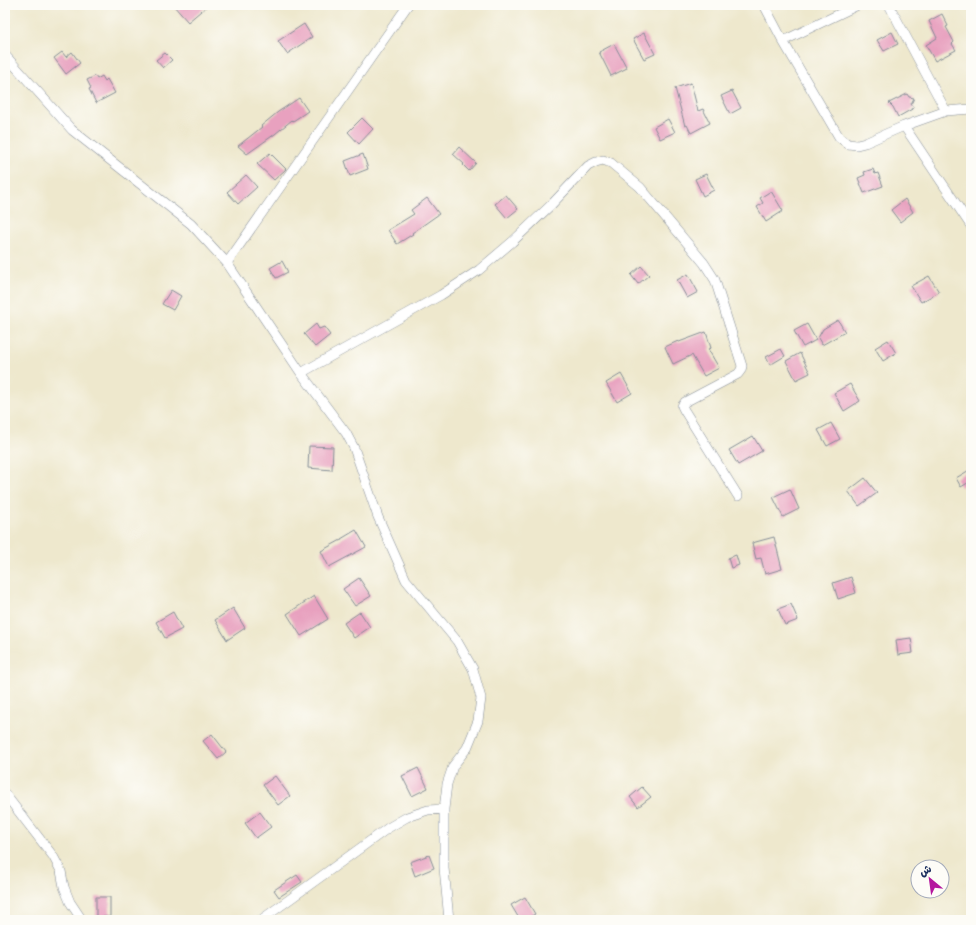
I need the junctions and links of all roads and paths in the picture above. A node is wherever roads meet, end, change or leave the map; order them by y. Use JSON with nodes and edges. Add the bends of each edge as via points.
{"nodes":[{"id":1,"x":408,"y":5,"type":"edge"},
{"id":2,"x":764,"y":5,"type":"edge"},
{"id":3,"x":858,"y":5,"type":"edge"},
{"id":4,"x":888,"y":5,"type":"edge"},
{"id":5,"x":783,"y":42,"type":"junction"},
{"id":6,"x":5,"y":55,"type":"edge"},
{"id":7,"x":971,"y":109,"type":"edge"},
{"id":8,"x":946,"y":111,"type":"junction"},
{"id":9,"x":904,"y":126,"type":"junction"},
{"id":10,"x":971,"y":226,"type":"edge"},
{"id":11,"x":227,"y":263,"type":"junction"},
{"id":12,"x":301,"y":373,"type":"junction"},
{"id":13,"x":738,"y":496,"type":"dead end"},
{"id":14,"x":5,"y":794,"type":"edge"},
{"id":15,"x":444,"y":809,"type":"junction"},
{"id":16,"x":82,"y":920,"type":"edge"},
{"id":17,"x":261,"y":920,"type":"edge"},
{"id":18,"x":450,"y":920,"type":"edge"}],
"edges":[{"from":1,"to":11,"type":"street"},
{"from":2,"to":5,"type":"street"},
{"from":3,"to":5,"type":"street"},
{"from":4,"to":8,"type":"street"},
{"from":5,"to":9,"type":"street","via":[[839,138],[848,144],[857,145]]},
{"from":6,"to":11,"type":"street","via":[[72,130],[192,224]]},
{"from":7,"to":8,"type":"street"},
{"from":8,"to":9,"type":"street"},
{"from":9,"to":10,"type":"street"},
{"from":11,"to":12,"type":"street"},
{"from":12,"to":13,"type":"street","via":[[441,295],[479,270],[552,204],[588,166],[603,160],[611,163],[640,187],[704,263],[715,280],[742,366],[741,370],[682,406]]},
{"from":12,"to":15,"type":"street","via":[[349,438],[378,517],[406,580],[458,641],[473,669],[481,698],[478,721],[467,748],[453,766],[447,784]]},
{"from":14,"to":16,"type":"street","via":[[53,856],[61,871],[68,897]]},
{"from":15,"to":17,"type":"street","via":[[428,810],[407,817],[388,828]]},
{"from":15,"to":18,"type":"street","via":[[444,868]]}]}
